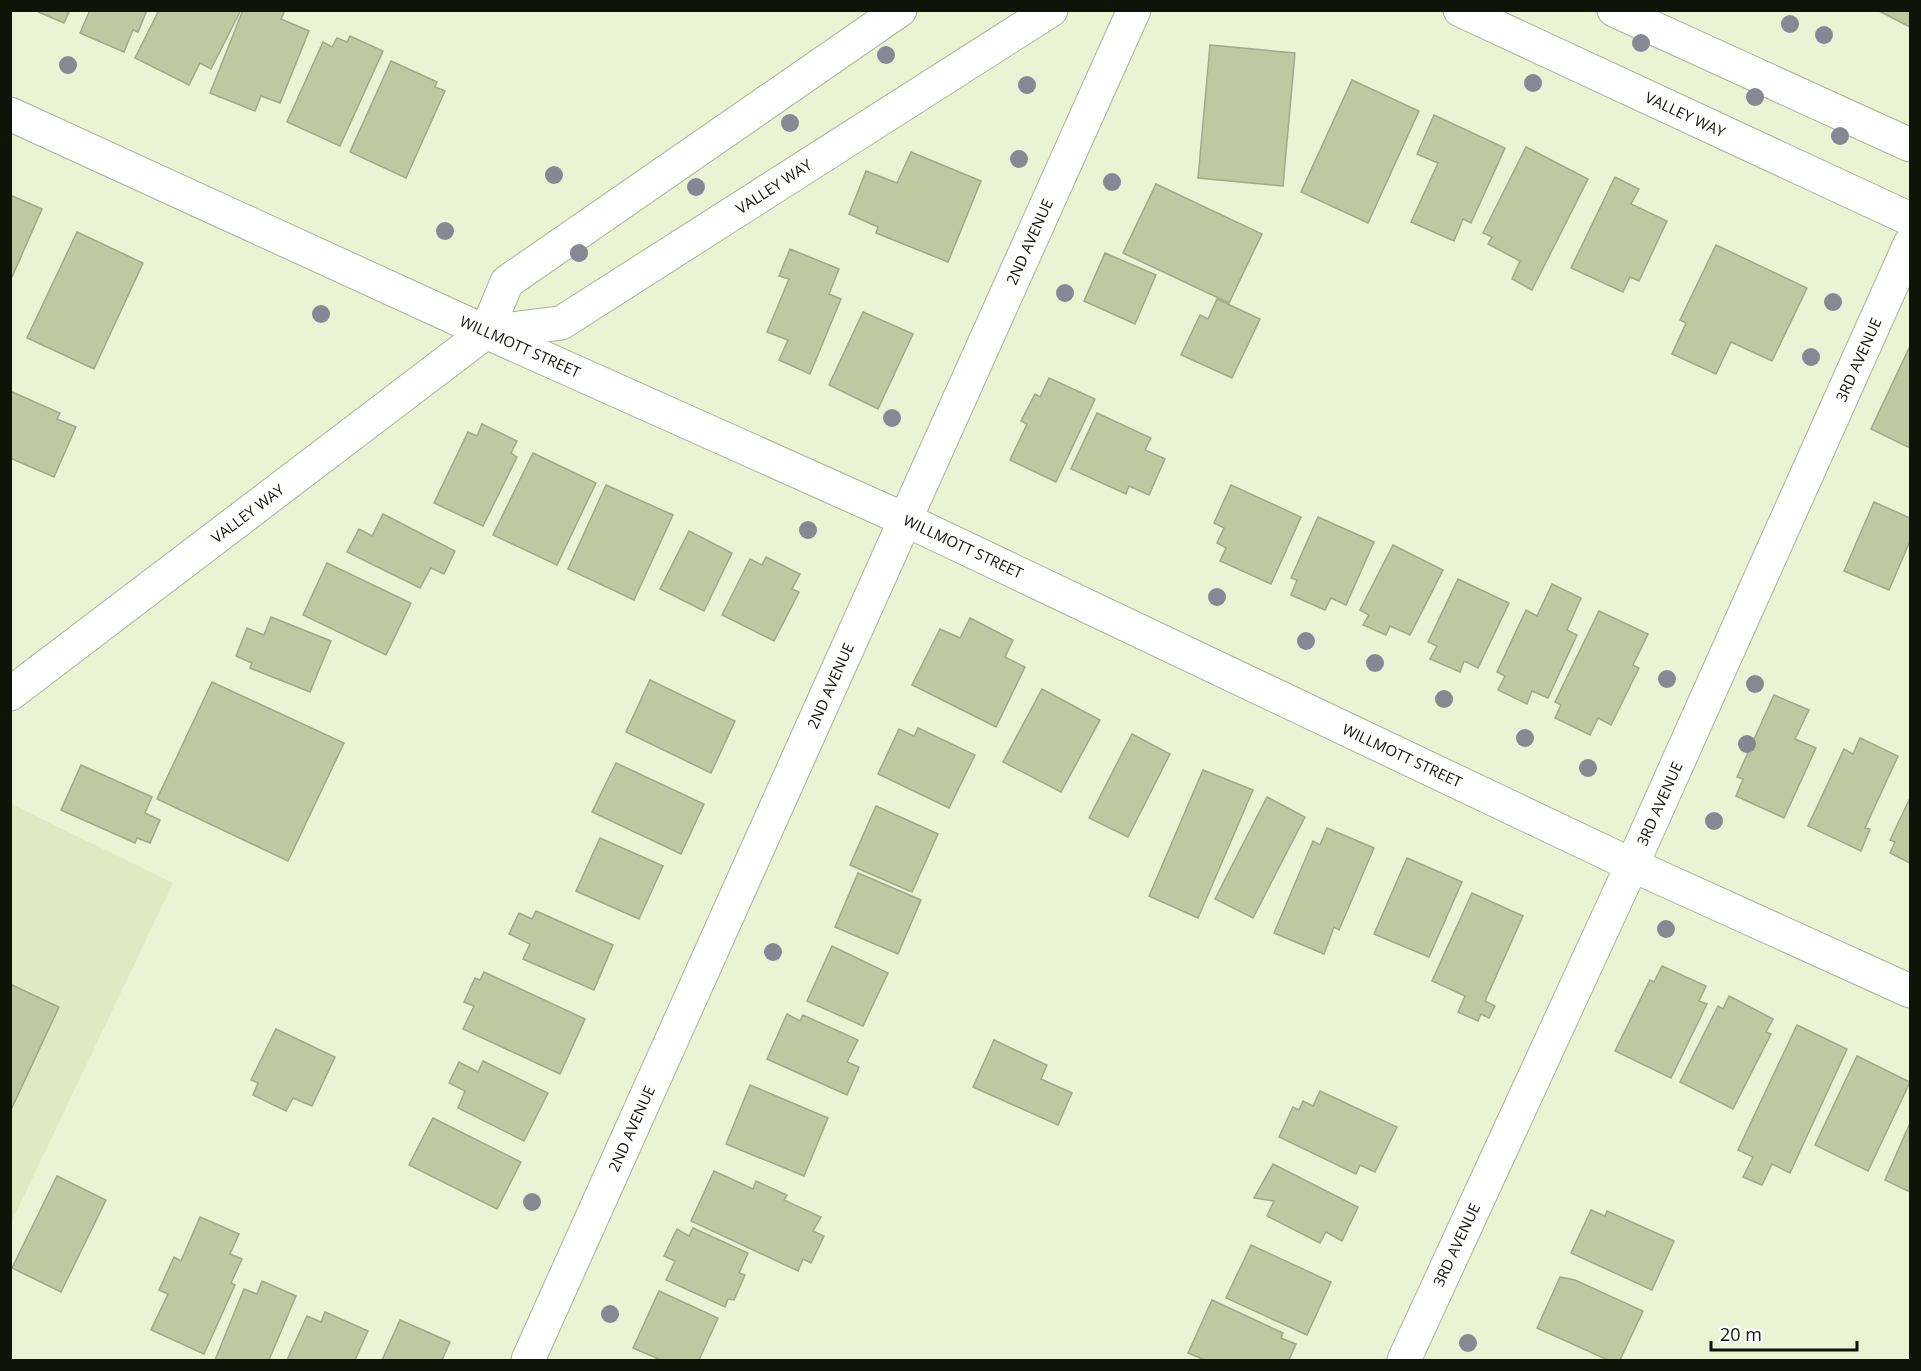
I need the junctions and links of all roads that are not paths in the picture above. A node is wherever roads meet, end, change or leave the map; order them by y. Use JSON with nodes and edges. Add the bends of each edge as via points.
{"nodes":[{"id":1,"x":900,"y":10,"type":"edge"},
{"id":2,"x":1051,"y":10,"type":"edge"},
{"id":3,"x":1134,"y":10,"type":"edge"},
{"id":4,"x":1460,"y":10,"type":"edge"},
{"id":5,"x":1614,"y":10,"type":"edge"},
{"id":6,"x":10,"y":114,"type":"edge"},
{"id":7,"x":1911,"y":145,"type":"edge"},
{"id":8,"x":1911,"y":219,"type":"edge"},
{"id":9,"x":1911,"y":244,"type":"edge"},
{"id":10,"x":486,"y":333,"type":"junction"},
{"id":11,"x":906,"y":520,"type":"junction"},
{"id":12,"x":10,"y":694,"type":"edge"},
{"id":13,"x":1632,"y":865,"type":"junction"},
{"id":14,"x":1911,"y":992,"type":"edge"},
{"id":15,"x":528,"y":1360,"type":"edge"},
{"id":16,"x":1404,"y":1360,"type":"edge"}],
"edges":[{"from":1,"to":10,"type":"street","via":[[507,282]]},
{"from":2,"to":10,"type":"street","name":"VALLEY WAY","via":[[561,323]]},
{"from":3,"to":11,"type":"street","name":"2ND AVENUE"},
{"from":4,"to":8,"type":"street","name":"VALLEY WAY"},
{"from":5,"to":7,"type":"street"},
{"from":6,"to":10,"type":"street","name":"WILLMOTT STREET"},
{"from":9,"to":13,"type":"street","name":"3RD AVENUE"},
{"from":10,"to":11,"type":"street","name":"WILLMOTT STREET"},
{"from":10,"to":12,"type":"street","name":"VALLEY WAY"},
{"from":11,"to":13,"type":"street","name":"WILLMOTT STREET"},
{"from":11,"to":15,"type":"street","name":"2ND AVENUE"},
{"from":13,"to":14,"type":"street","name":"WILLMOTT STREET"},
{"from":13,"to":16,"type":"street","name":"3RD AVENUE"}]}
